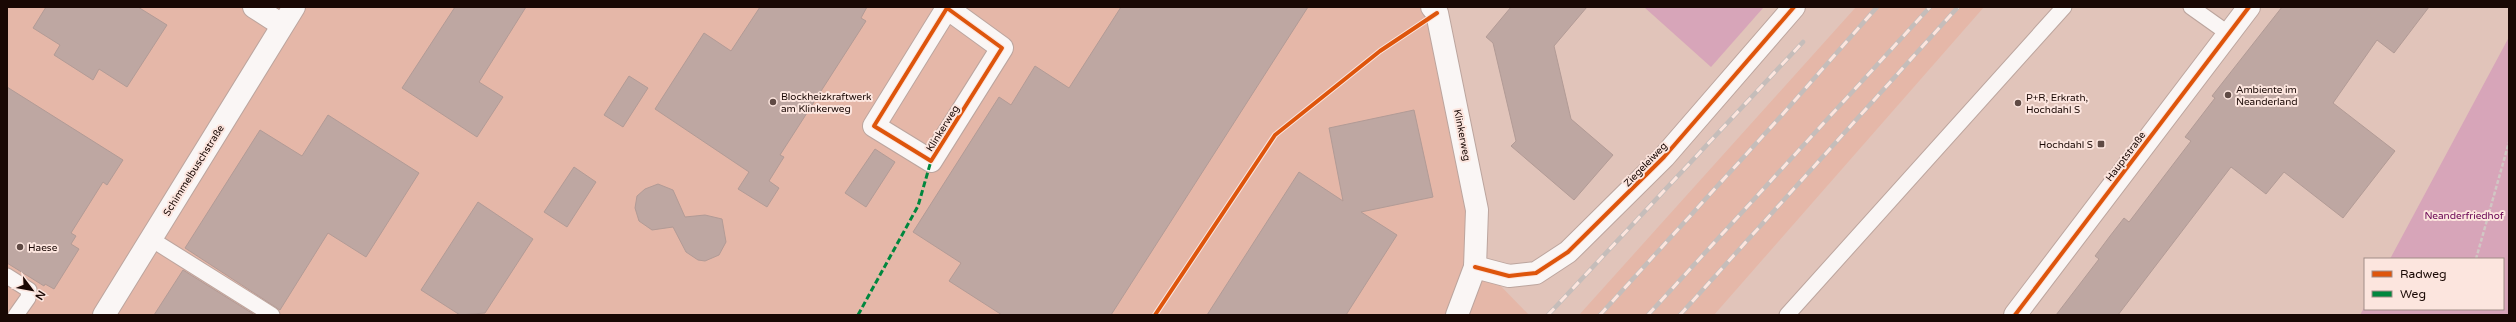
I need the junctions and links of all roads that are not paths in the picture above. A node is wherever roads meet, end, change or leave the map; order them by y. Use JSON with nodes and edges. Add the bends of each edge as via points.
{"nodes":[{"id":1,"x":254,"y":7,"type":"edge"},
{"id":2,"x":294,"y":7,"type":"edge"},
{"id":3,"x":948,"y":7,"type":"edge"},
{"id":4,"x":1794,"y":7,"type":"edge"},
{"id":5,"x":2064,"y":7,"type":"edge"},
{"id":6,"x":2191,"y":7,"type":"edge"},
{"id":7,"x":2249,"y":7,"type":"edge"},
{"id":8,"x":1437,"y":9,"type":"edge"},
{"id":9,"x":282,"y":25,"type":"junction"},
{"id":10,"x":2229,"y":34,"type":"junction"},
{"id":11,"x":151,"y":239,"type":"junction"},
{"id":12,"x":1475,"y":267,"type":"junction"},
{"id":13,"x":7,"y":276,"type":"edge"},
{"id":14,"x":16,"y":315,"type":"edge"},
{"id":15,"x":104,"y":315,"type":"edge"},
{"id":16,"x":272,"y":315,"type":"edge"},
{"id":17,"x":1457,"y":315,"type":"edge"},
{"id":18,"x":1787,"y":315,"type":"edge"},
{"id":19,"x":2015,"y":315,"type":"edge"}],
"edges":[{"from":1,"to":9,"type":"street"},
{"from":2,"to":9,"type":"street","name":"Schimmelbuschstraße"},
{"from":3,"to":3,"type":"street","name":"Klinkerweg","via":[[874,126],[931,161],[1002,48]]},
{"from":4,"to":12,"type":"street","name":"Ziegeleiweg","via":[[1664,157],[1568,252],[1536,273],[1509,276]]},
{"from":5,"to":18,"type":"lane"},
{"from":6,"to":10,"type":"lane"},
{"from":7,"to":10,"type":"street","name":"Hauptstraße"},
{"from":8,"to":12,"type":"street","name":"Klinkerweg","via":[[1477,210]]},
{"from":9,"to":11,"type":"street","name":"Schimmelbuschstraße"},
{"from":10,"to":19,"type":"street","name":"Hauptstraße"},
{"from":11,"to":15,"type":"street","name":"Schimmelbuschstraße"},
{"from":11,"to":16,"type":"lane"},
{"from":12,"to":17,"type":"street"},
{"from":13,"to":14,"type":"lane","via":[[29,290],[28,298]]}]}
